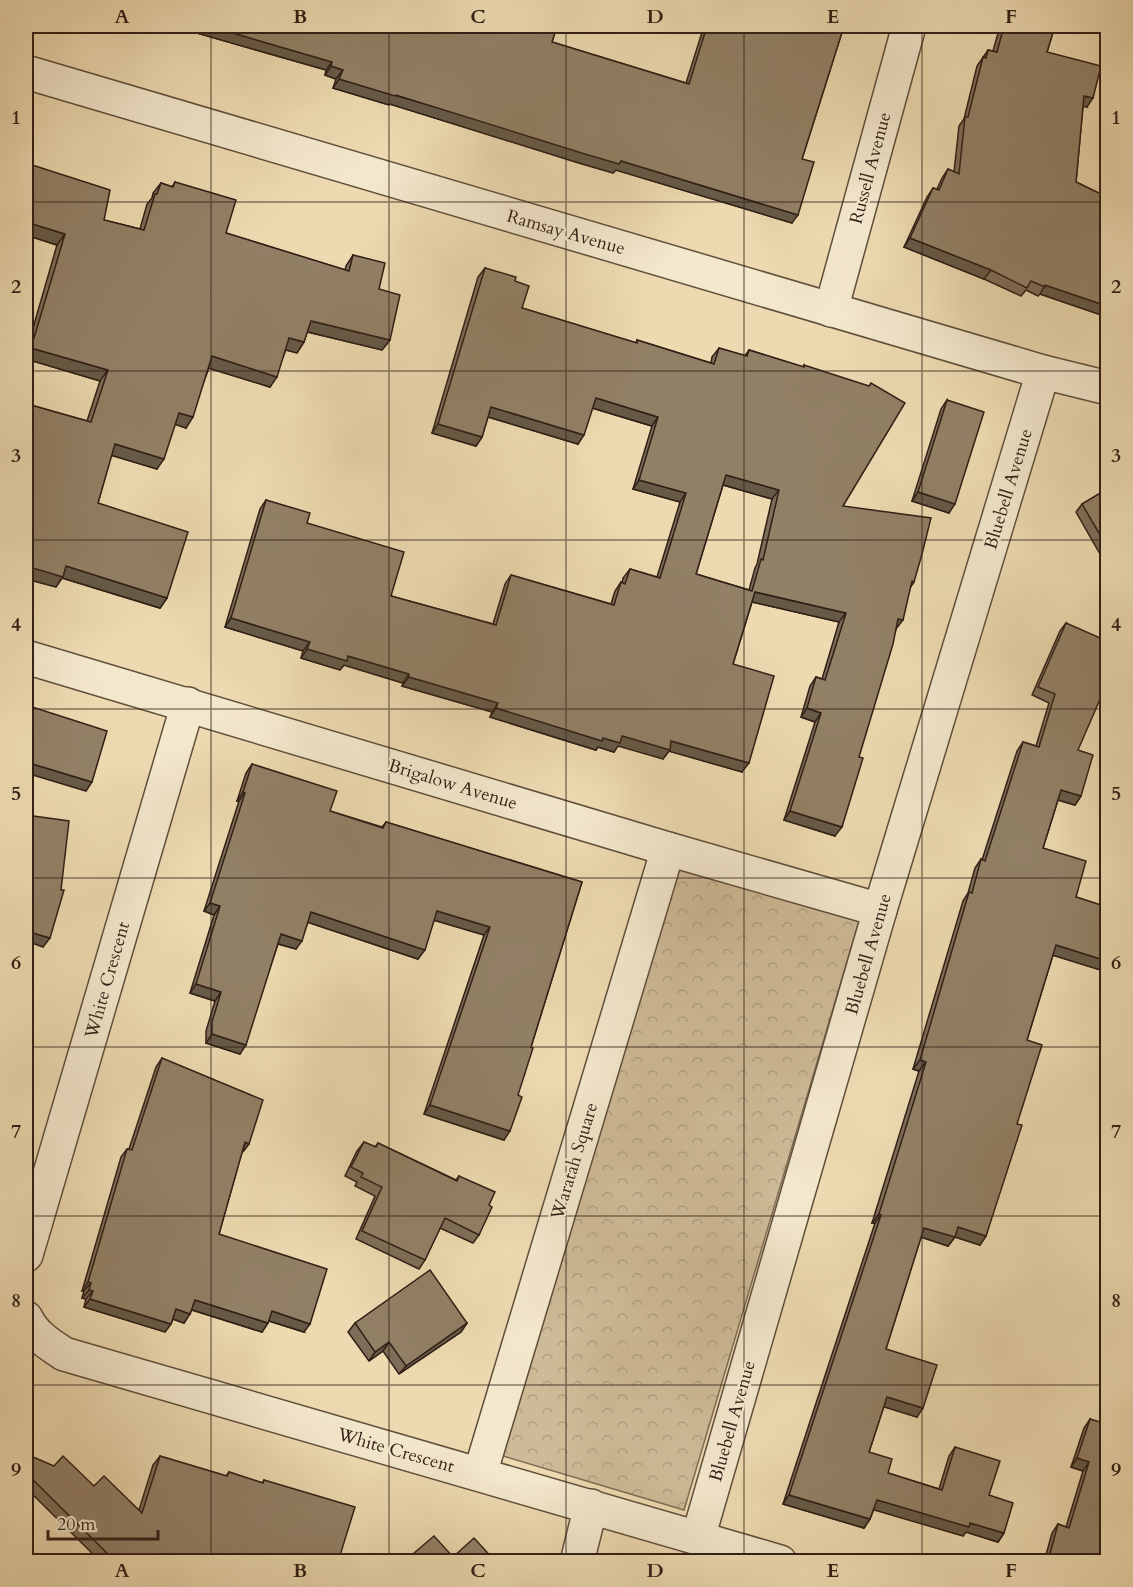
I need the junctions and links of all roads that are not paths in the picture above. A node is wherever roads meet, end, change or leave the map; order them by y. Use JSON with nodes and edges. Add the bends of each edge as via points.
{"nodes":[{"id":1,"x":909,"y":26,"type":"edge"},
{"id":2,"x":26,"y":72,"type":"edge"},
{"id":3,"x":831,"y":310,"type":"junction"},
{"id":4,"x":1043,"y":372,"type":"junction"},
{"id":5,"x":1107,"y":388,"type":"edge"},
{"id":6,"x":26,"y":657,"type":"edge"},
{"id":7,"x":188,"y":705,"type":"junction"},
{"id":8,"x":668,"y":849,"type":"junction"},
{"id":9,"x":880,"y":910,"type":"junction"},
{"id":10,"x":26,"y":1255,"type":"edge"},
{"id":11,"x":26,"y":1318,"type":"edge"},
{"id":12,"x":480,"y":1474,"type":"junction"},
{"id":13,"x":591,"y":1506,"type":"junction"},
{"id":14,"x":698,"y":1538,"type":"junction"},
{"id":15,"x":577,"y":1562,"type":"edge"},
{"id":16,"x":780,"y":1562,"type":"edge"}],
"edges":[{"from":1,"to":3,"type":"street","name":"Russell Avenue"},
{"from":2,"to":3,"type":"street","name":"Ramsay Avenue"},
{"from":3,"to":4,"type":"street","name":"Ramsay Avenue"},
{"from":4,"to":5,"type":"street","name":"Ramsay Avenue"},
{"from":4,"to":9,"type":"street","name":"Bluebell Avenue"},
{"from":6,"to":7,"type":"street","name":"Brigalow Avenue"},
{"from":7,"to":8,"type":"street","name":"Brigalow Avenue"},
{"from":7,"to":10,"type":"street","name":"White Crescent"},
{"from":8,"to":9,"type":"street","name":"Brigalow Avenue"},
{"from":8,"to":12,"type":"street","name":"Waratah Square"},
{"from":9,"to":14,"type":"street","name":"Bluebell Avenue"},
{"from":11,"to":12,"type":"street","name":"White Crescent","via":[[44,1342],[64,1354]]},
{"from":12,"to":13,"type":"street","name":"White Crescent"},
{"from":13,"to":14,"type":"street","name":"White Crescent"},
{"from":13,"to":15,"type":"street"},
{"from":14,"to":16,"type":"street","name":"White Crescent"}]}
